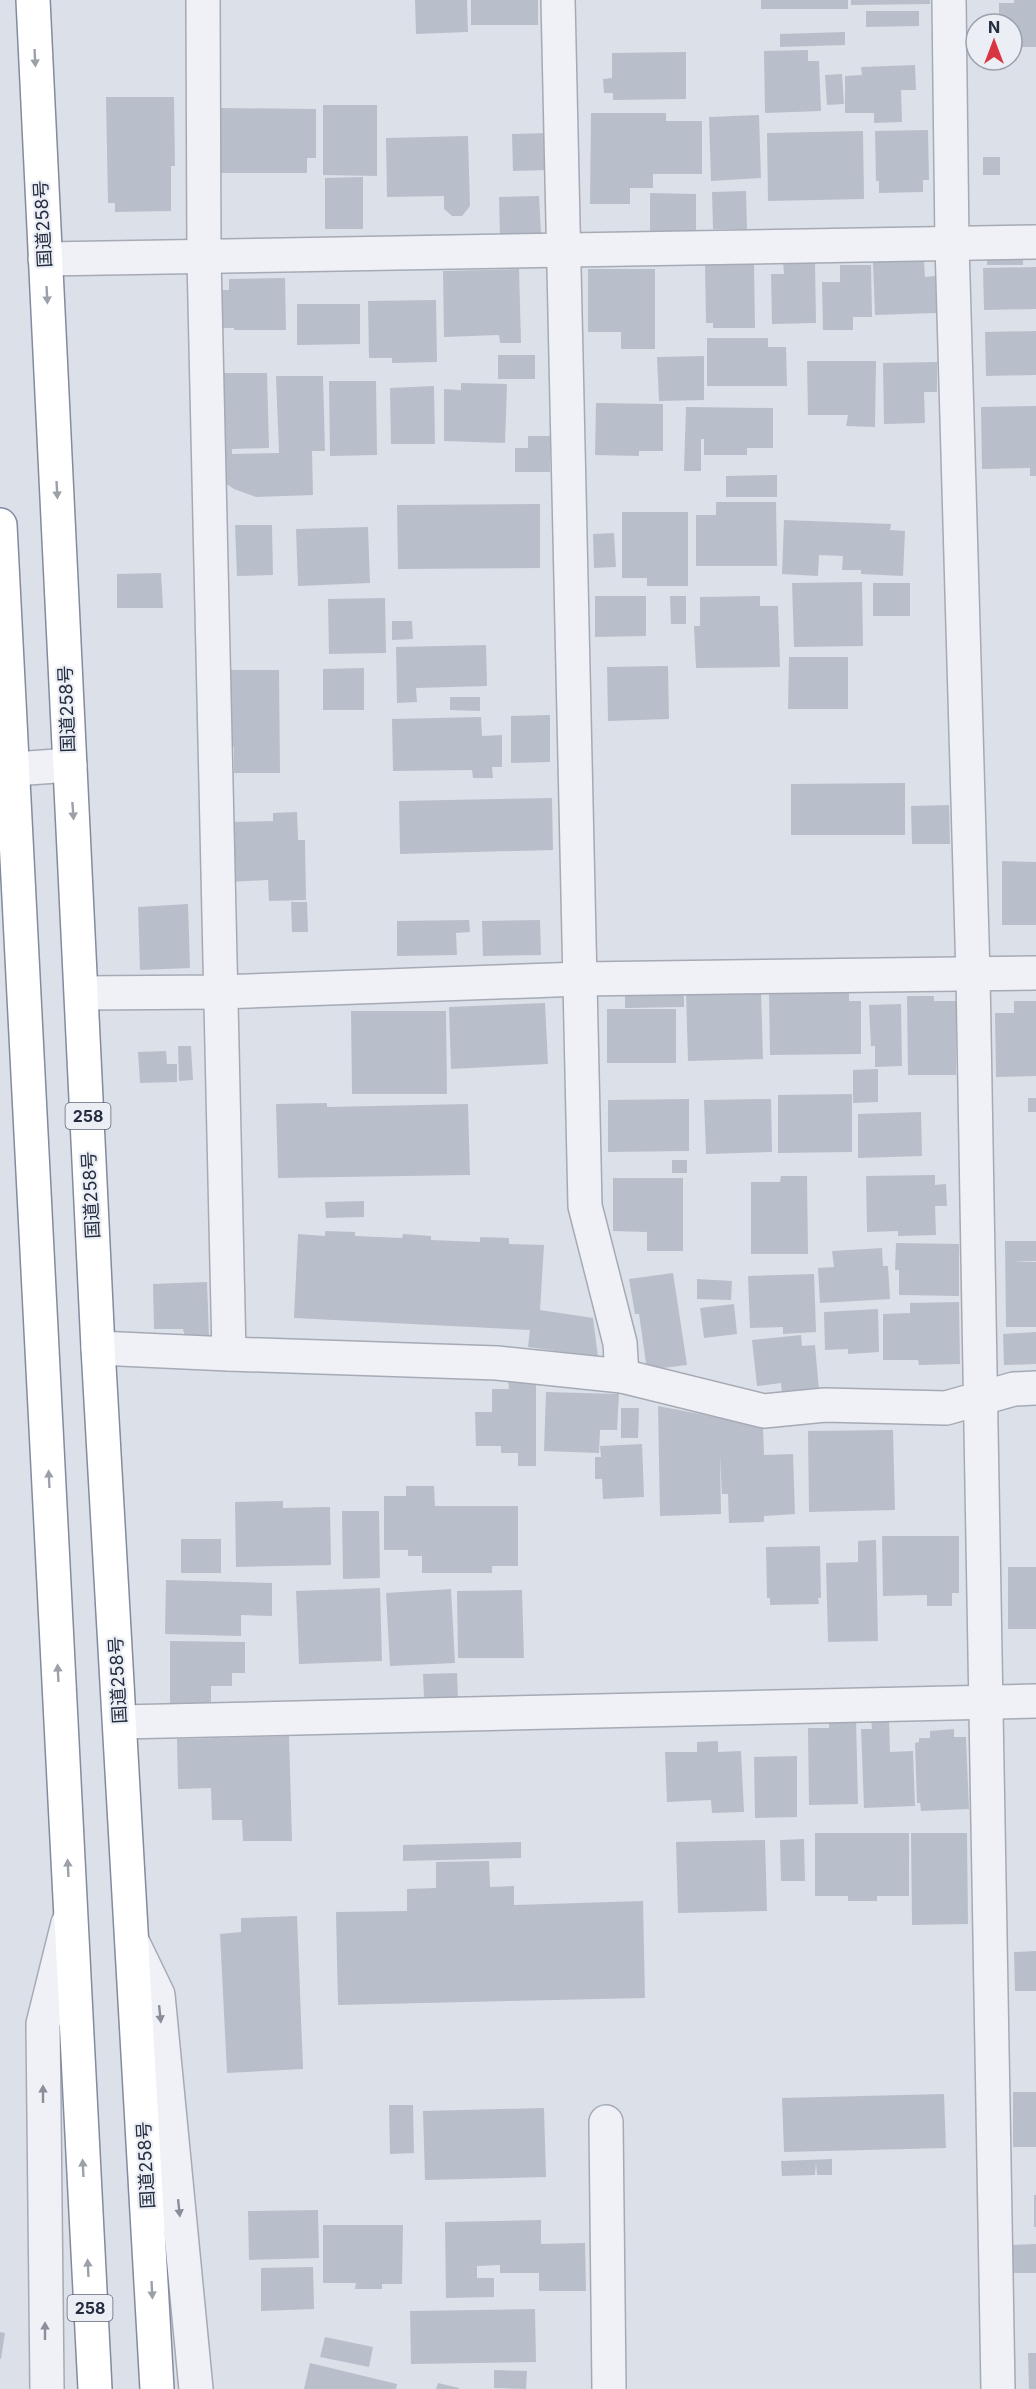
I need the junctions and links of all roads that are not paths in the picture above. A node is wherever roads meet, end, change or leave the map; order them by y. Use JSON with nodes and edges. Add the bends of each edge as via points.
{"nodes":[{"id":1,"x":33,"y":0,"type":"edge"},
{"id":2,"x":203,"y":0,"type":"edge"},
{"id":3,"x":558,"y":0,"type":"edge"},
{"id":4,"x":949,"y":0,"type":"edge"},
{"id":5,"x":1036,"y":242,"type":"edge"},
{"id":6,"x":952,"y":244,"type":"junction"},
{"id":7,"x":562,"y":248,"type":"junction"},
{"id":8,"x":204,"y":258,"type":"junction"},
{"id":9,"x":45,"y":259,"type":"junction"},
{"id":10,"x":0,"y":525,"type":"edge"},
{"id":11,"x":70,"y":765,"type":"junction"},
{"id":12,"x":6,"y":768,"type":"edge"},
{"id":13,"x":1036,"y":973,"type":"edge"},
{"id":14,"x":973,"y":975,"type":"junction"},
{"id":15,"x":581,"y":979,"type":"junction"},
{"id":16,"x":220,"y":992,"type":"junction"},
{"id":17,"x":82,"y":993,"type":"junction"},
{"id":18,"x":98,"y":1348,"type":"junction"},
{"id":19,"x":230,"y":1354,"type":"junction"},
{"id":20,"x":622,"y":1376,"type":"junction"},
{"id":21,"x":1036,"y":1388,"type":"edge"},
{"id":22,"x":979,"y":1398,"type":"junction"},
{"id":23,"x":1036,"y":1701,"type":"edge"},
{"id":24,"x":986,"y":1702,"type":"junction"},
{"id":25,"x":120,"y":1722,"type":"junction"},
{"id":26,"x":70,"y":1914,"type":"junction"},
{"id":27,"x":132,"y":1941,"type":"junction"},
{"id":28,"x":606,"y":2122,"type":"dead end"},
{"id":29,"x":47,"y":2389,"type":"edge"},
{"id":30,"x":95,"y":2389,"type":"edge"},
{"id":31,"x":157,"y":2389,"type":"edge"},
{"id":32,"x":196,"y":2389,"type":"edge"},
{"id":33,"x":609,"y":2389,"type":"edge"},
{"id":34,"x":998,"y":2389,"type":"edge"}],
"edges":[{"from":1,"to":9,"type":"highway","name":"国道258号","number":"258","one_way":true},
{"from":2,"to":8,"type":"street"},
{"from":3,"to":7,"type":"street"},
{"from":4,"to":6,"type":"street"},
{"from":5,"to":6,"type":"street"},
{"from":6,"to":7,"type":"street"},
{"from":6,"to":14,"type":"street"},
{"from":7,"to":8,"type":"street"},
{"from":7,"to":15,"type":"street"},
{"from":8,"to":9,"type":"street"},
{"from":8,"to":16,"type":"street"},
{"from":9,"to":11,"type":"highway","name":"国道258号","number":"258","one_way":true},
{"from":10,"to":12,"type":"highway","number":"258"},
{"from":11,"to":12,"type":"street"},
{"from":11,"to":17,"type":"highway","name":"国道258号","number":"258","one_way":true},
{"from":26,"to":12,"type":"highway","number":"258","one_way":true},
{"from":13,"to":14,"type":"street"},
{"from":14,"to":15,"type":"street"},
{"from":14,"to":22,"type":"street"},
{"from":15,"to":16,"type":"street"},
{"from":15,"to":20,"type":"street","via":[[585,1206],[620,1343]]},
{"from":16,"to":17,"type":"street"},
{"from":16,"to":19,"type":"street"},
{"from":17,"to":18,"type":"highway","name":"国道258号","number":"258"},
{"from":18,"to":19,"type":"street"},
{"from":18,"to":25,"type":"highway","name":"国道258号","number":"258"},
{"from":19,"to":20,"type":"street","via":[[496,1363]]},
{"from":20,"to":22,"type":"street","via":[[764,1411],[825,1406],[946,1408]]},
{"from":21,"to":22,"type":"street"},
{"from":22,"to":24,"type":"street"},
{"from":23,"to":24,"type":"street"},
{"from":24,"to":25,"type":"street"},
{"from":24,"to":34,"type":"street"},
{"from":25,"to":27,"type":"highway","name":"国道258号","number":"258"},
{"from":29,"to":26,"type":"street","one_way":true,"via":[[43,2024]]},
{"from":30,"to":26,"type":"highway","number":"258","one_way":true},
{"from":27,"to":31,"type":"highway","name":"国道258号","number":"258","one_way":true},
{"from":27,"to":32,"type":"street","one_way":true,"via":[[158,1995]]},
{"from":28,"to":33,"type":"street"}]}
